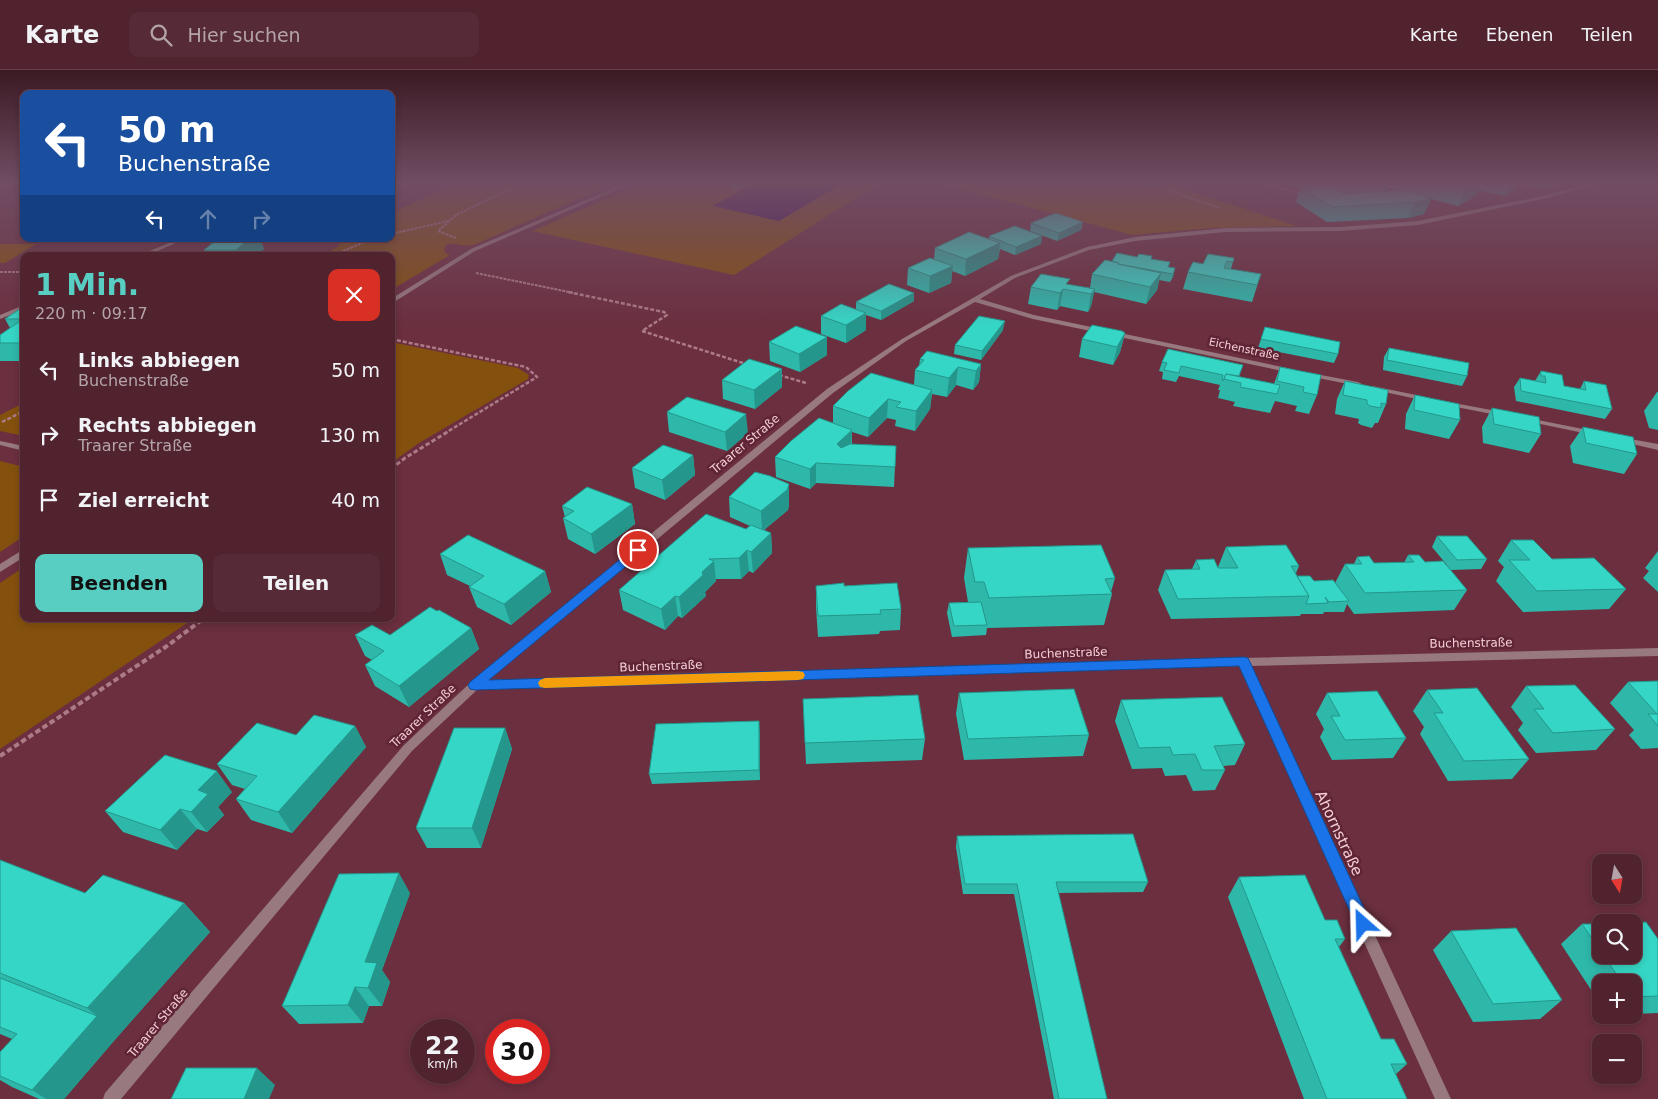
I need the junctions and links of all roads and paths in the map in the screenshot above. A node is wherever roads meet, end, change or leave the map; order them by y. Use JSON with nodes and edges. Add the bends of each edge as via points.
{"nodes":[{"id":1,"x":409,"y":230,"type":"edge"},
{"id":2,"x":439,"y":230,"type":"edge"},
{"id":3,"x":522,"y":230,"type":"edge"},
{"id":4,"x":1226,"y":230,"type":"edge"},
{"id":5,"x":395,"y":233,"type":"edge"},
{"id":6,"x":175,"y":242,"type":"edge"},
{"id":7,"x":363,"y":242,"type":"edge"},
{"id":8,"x":152,"y":252,"type":"edge"},
{"id":9,"x":341,"y":252,"type":"edge"},
{"id":10,"x":466,"y":254,"type":"junction"},
{"id":11,"x":447,"y":267,"type":"junction"},
{"id":12,"x":0,"y":272,"type":"edge"},
{"id":13,"x":20,"y":272,"type":"edge"},
{"id":14,"x":973,"y":299,"type":"junction"},
{"id":15,"x":395,"y":300,"type":"edge"},
{"id":16,"x":20,"y":309,"type":"edge"},
{"id":17,"x":0,"y":317,"type":"edge"},
{"id":18,"x":395,"y":340,"type":"edge"},
{"id":19,"x":746,"y":364,"type":"edge"},
{"id":20,"x":774,"y":373,"type":"edge"},
{"id":21,"x":830,"y":391,"type":"junction"},
{"id":22,"x":20,"y":413,"type":"edge"},
{"id":23,"x":1512,"y":416,"type":"edge"},
{"id":24,"x":1521,"y":418,"type":"edge"},
{"id":25,"x":0,"y":423,"type":"edge"},
{"id":26,"x":1600,"y":434,"type":"edge"},
{"id":27,"x":1609,"y":436,"type":"edge"},
{"id":28,"x":0,"y":443,"type":"edge"},
{"id":29,"x":1658,"y":447,"type":"edge"},
{"id":30,"x":20,"y":448,"type":"edge"},
{"id":31,"x":395,"y":466,"type":"edge"},
{"id":32,"x":20,"y":555,"type":"edge"},
{"id":33,"x":0,"y":569,"type":"edge"},
{"id":34,"x":199,"y":622,"type":"edge"},
{"id":35,"x":1658,"y":652,"type":"edge"},
{"id":36,"x":1244,"y":662,"type":"junction"},
{"id":37,"x":475,"y":685,"type":"junction"},
{"id":38,"x":0,"y":756,"type":"edge"},
{"id":39,"x":112,"y":1099,"type":"edge"},
{"id":40,"x":1443,"y":1099,"type":"edge"}],
"edges":[{"from":1,"to":5,"type":"path"},
{"from":2,"to":10,"type":"path","via":[[457,238],[452,247]]},
{"from":3,"to":10,"type":"street"},
{"from":4,"to":14,"type":"street","name":"Traarer Straße","via":[[1134,238],[1086,249],[1013,277]]},
{"from":6,"to":8,"type":"street"},
{"from":7,"to":9,"type":"path"},
{"from":10,"to":11,"type":"street"},
{"from":11,"to":15,"type":"street"},
{"from":11,"to":19,"type":"path","via":[[664,312],[667,316],[642,331]]},
{"from":12,"to":13,"type":"path"},
{"from":14,"to":21,"type":"street","name":"Traarer Straße","via":[[904,340]]},
{"from":14,"to":23,"type":"street","name":"Eichenstraße","via":[[1034,317]]},
{"from":16,"to":17,"type":"street"},
{"from":18,"to":31,"type":"path","via":[[526,367],[537,377]]},
{"from":20,"to":21,"type":"path"},
{"from":21,"to":37,"type":"street","name":"Traarer Straße"},
{"from":22,"to":25,"type":"path"},
{"from":24,"to":26,"type":"street"},
{"from":27,"to":29,"type":"street"},
{"from":28,"to":30,"type":"street"},
{"from":32,"to":33,"type":"street"},
{"from":34,"to":38,"type":"path"},
{"from":35,"to":36,"type":"street","name":"Buchenstraße"},
{"from":36,"to":37,"type":"street","name":"Buchenstraße"},
{"from":36,"to":40,"type":"street","name":"Ahornstraße"},
{"from":37,"to":39,"type":"street","name":"Traarer Straße","via":[[408,748]]}]}
